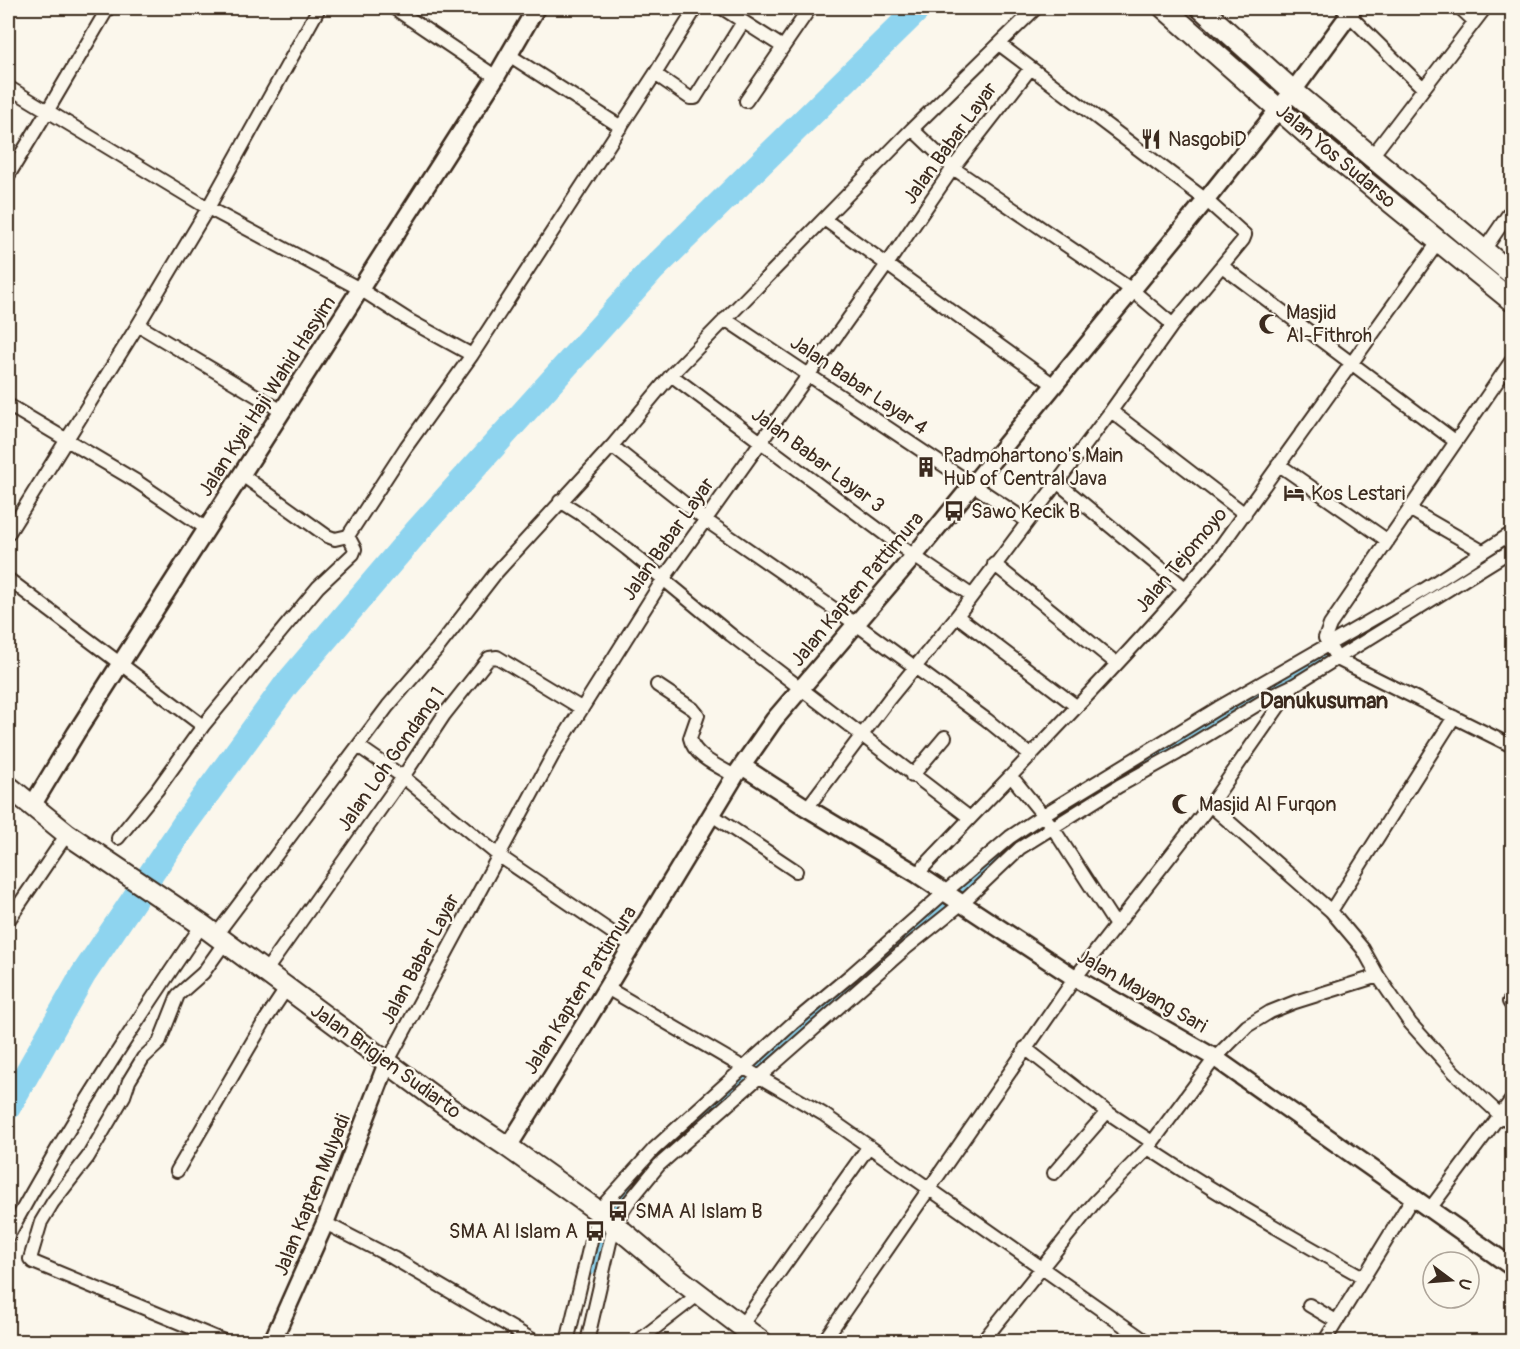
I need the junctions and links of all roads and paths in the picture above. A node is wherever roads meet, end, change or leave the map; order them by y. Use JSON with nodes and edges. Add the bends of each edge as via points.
{"nodes":[{"id":1,"x":108,"y":8,"type":"edge"},
{"id":2,"x":319,"y":8,"type":"edge"},
{"id":3,"x":394,"y":8,"type":"edge"},
{"id":4,"x":537,"y":8,"type":"edge"},
{"id":5,"x":696,"y":8,"type":"edge"},
{"id":6,"x":722,"y":8,"type":"edge"},
{"id":7,"x":810,"y":8,"type":"edge"},
{"id":8,"x":1036,"y":8,"type":"edge"},
{"id":9,"x":1164,"y":8,"type":"edge"},
{"id":10,"x":1201,"y":8,"type":"edge"},
{"id":11,"x":1460,"y":8,"type":"edge"},
{"id":12,"x":1485,"y":8,"type":"edge"},
{"id":13,"x":1348,"y":10,"type":"edge"},
{"id":14,"x":1474,"y":21,"type":"junction"},
{"id":15,"x":743,"y":22,"type":"junction"},
{"id":16,"x":999,"y":44,"type":"junction"},
{"id":17,"x":783,"y":47,"type":"junction"},
{"id":18,"x":509,"y":55,"type":"junction"},
{"id":19,"x":1030,"y":69,"type":"junction"},
{"id":20,"x":655,"y":74,"type":"junction"},
{"id":21,"x":496,"y":77,"type":"junction"},
{"id":22,"x":8,"y":87,"type":"edge"},
{"id":23,"x":1423,"y":88,"type":"junction"},
{"id":24,"x":1293,"y":91,"type":"junction"},
{"id":25,"x":746,"y":100,"type":"dead end"},
{"id":26,"x":1279,"y":109,"type":"junction"},
{"id":27,"x":48,"y":110,"type":"junction"},
{"id":28,"x":621,"y":127,"type":"junction"},
{"id":29,"x":912,"y":129,"type":"junction"},
{"id":30,"x":1372,"y":156,"type":"junction"},
{"id":31,"x":953,"y":168,"type":"junction"},
{"id":32,"x":8,"y":176,"type":"edge"},
{"id":33,"x":1206,"y":200,"type":"junction"},
{"id":34,"x":208,"y":208,"type":"junction"},
{"id":35,"x":1512,"y":209,"type":"edge"},
{"id":36,"x":824,"y":219,"type":"junction"},
{"id":37,"x":1439,"y":241,"type":"junction"},
{"id":38,"x":1484,"y":250,"type":"junction"},
{"id":39,"x":886,"y":266,"type":"junction"},
{"id":40,"x":1222,"y":266,"type":"junction"},
{"id":41,"x":1512,"y":274,"type":"edge"},
{"id":42,"x":360,"y":289,"type":"junction"},
{"id":43,"x":1132,"y":290,"type":"junction"},
{"id":44,"x":1512,"y":301,"type":"edge"},
{"id":45,"x":725,"y":319,"type":"junction"},
{"id":46,"x":1173,"y":324,"type":"junction"},
{"id":47,"x":138,"y":325,"type":"junction"},
{"id":48,"x":472,"y":355,"type":"junction"},
{"id":49,"x":1512,"y":360,"type":"edge"},
{"id":50,"x":1350,"y":363,"type":"junction"},
{"id":51,"x":671,"y":375,"type":"junction"},
{"id":52,"x":809,"y":375,"type":"junction"},
{"id":53,"x":1054,"y":385,"type":"junction"},
{"id":54,"x":8,"y":405,"type":"edge"},
{"id":55,"x":282,"y":411,"type":"junction"},
{"id":56,"x":1111,"y":411,"type":"junction"},
{"id":57,"x":65,"y":441,"type":"junction"},
{"id":58,"x":1455,"y":441,"type":"junction"},
{"id":59,"x":761,"y":442,"type":"junction"},
{"id":60,"x":612,"y":446,"type":"junction"},
{"id":61,"x":1278,"y":464,"type":"junction"},
{"id":62,"x":242,"y":475,"type":"junction"},
{"id":63,"x":1057,"y":482,"type":"junction"},
{"id":64,"x":971,"y":485,"type":"junction"},
{"id":65,"x":560,"y":501,"type":"junction"},
{"id":66,"x":1411,"y":510,"type":"junction"},
{"id":67,"x":1245,"y":514,"type":"junction"},
{"id":68,"x":704,"y":519,"type":"junction"},
{"id":69,"x":1027,"y":521,"type":"junction"},
{"id":70,"x":207,"y":529,"type":"junction"},
{"id":71,"x":1512,"y":533,"type":"edge"},
{"id":72,"x":8,"y":534,"type":"edge"},
{"id":73,"x":348,"y":536,"type":"junction"},
{"id":74,"x":1389,"y":541,"type":"junction"},
{"id":75,"x":1512,"y":549,"type":"edge"},
{"id":76,"x":1482,"y":551,"type":"junction"},
{"id":77,"x":914,"y":556,"type":"junction"},
{"id":78,"x":994,"y":564,"type":"junction"},
{"id":79,"x":664,"y":578,"type":"junction"},
{"id":80,"x":8,"y":579,"type":"edge"},
{"id":81,"x":1185,"y":588,"type":"junction"},
{"id":82,"x":971,"y":595,"type":"junction"},
{"id":83,"x":957,"y":616,"type":"junction"},
{"id":84,"x":856,"y":624,"type":"junction"},
{"id":85,"x":1333,"y":652,"type":"junction"},
{"id":86,"x":121,"y":663,"type":"junction"},
{"id":87,"x":1116,"y":663,"type":"junction"},
{"id":88,"x":915,"y":668,"type":"junction"},
{"id":89,"x":657,"y":685,"type":"dead end"},
{"id":90,"x":1294,"y":686,"type":"junction"},
{"id":91,"x":800,"y":689,"type":"junction"},
{"id":92,"x":1076,"y":706,"type":"junction"},
{"id":93,"x":581,"y":708,"type":"junction"},
{"id":94,"x":1454,"y":717,"type":"junction"},
{"id":95,"x":203,"y":726,"type":"junction"},
{"id":96,"x":862,"y":734,"type":"junction"},
{"id":97,"x":945,"y":737,"type":"dead end"},
{"id":98,"x":358,"y":746,"type":"junction"},
{"id":99,"x":1512,"y":746,"type":"edge"},
{"id":100,"x":1031,"y":756,"type":"junction"},
{"id":101,"x":738,"y":771,"type":"junction"},
{"id":102,"x":912,"y":776,"type":"junction"},
{"id":103,"x":1011,"y":776,"type":"junction"},
{"id":104,"x":403,"y":777,"type":"junction"},
{"id":105,"x":8,"y":786,"type":"edge"},
{"id":106,"x":1210,"y":805,"type":"junction"},
{"id":107,"x":32,"y":806,"type":"junction"},
{"id":108,"x":807,"y":808,"type":"junction"},
{"id":109,"x":712,"y":814,"type":"junction"},
{"id":110,"x":970,"y":818,"type":"junction"},
{"id":111,"x":1048,"y":821,"type":"junction"},
{"id":112,"x":67,"y":834,"type":"junction"},
{"id":113,"x":118,"y":838,"type":"dead end"},
{"id":114,"x":498,"y":855,"type":"junction"},
{"id":115,"x":796,"y":871,"type":"dead end"},
{"id":116,"x":916,"y":874,"type":"junction"},
{"id":117,"x":952,"y":898,"type":"junction"},
{"id":118,"x":1331,"y":911,"type":"junction"},
{"id":119,"x":8,"y":921,"type":"edge"},
{"id":120,"x":1115,"y":924,"type":"junction"},
{"id":121,"x":215,"y":934,"type":"junction"},
{"id":122,"x":632,"y":946,"type":"junction"},
{"id":123,"x":265,"y":972,"type":"junction"},
{"id":124,"x":1378,"y":976,"type":"junction"},
{"id":125,"x":1075,"y":978,"type":"junction"},
{"id":126,"x":606,"y":988,"type":"junction"},
{"id":127,"x":286,"y":989,"type":"junction"},
{"id":128,"x":1025,"y":1048,"type":"junction"},
{"id":129,"x":1215,"y":1058,"type":"junction"},
{"id":130,"x":387,"y":1063,"type":"junction"},
{"id":131,"x":745,"y":1069,"type":"junction"},
{"id":132,"x":759,"y":1077,"type":"junction"},
{"id":133,"x":1512,"y":1099,"type":"edge"},
{"id":134,"x":1107,"y":1112,"type":"junction"},
{"id":135,"x":1500,"y":1115,"type":"junction"},
{"id":136,"x":1512,"y":1124,"type":"edge"},
{"id":137,"x":1150,"y":1145,"type":"junction"},
{"id":138,"x":868,"y":1146,"type":"junction"},
{"id":139,"x":508,"y":1147,"type":"junction"},
{"id":140,"x":177,"y":1171,"type":"dead end"},
{"id":141,"x":1054,"y":1173,"type":"dead end"},
{"id":142,"x":929,"y":1189,"type":"junction"},
{"id":143,"x":1413,"y":1197,"type":"junction"},
{"id":144,"x":1429,"y":1210,"type":"junction"},
{"id":145,"x":606,"y":1218,"type":"junction"},
{"id":146,"x":325,"y":1223,"type":"junction"},
{"id":147,"x":8,"y":1236,"type":"edge"},
{"id":148,"x":1512,"y":1267,"type":"edge"},
{"id":149,"x":1041,"y":1268,"type":"junction"},
{"id":150,"x":1363,"y":1277,"type":"junction"},
{"id":151,"x":699,"y":1294,"type":"junction"},
{"id":152,"x":1309,"y":1305,"type":"dead end"},
{"id":153,"x":1336,"y":1321,"type":"junction"},
{"id":154,"x":741,"y":1326,"type":"junction"},
{"id":155,"x":225,"y":1341,"type":"edge"},
{"id":156,"x":272,"y":1341,"type":"edge"},
{"id":157,"x":536,"y":1341,"type":"edge"},
{"id":158,"x":567,"y":1341,"type":"edge"},
{"id":159,"x":587,"y":1341,"type":"edge"},
{"id":160,"x":637,"y":1341,"type":"edge"},
{"id":161,"x":762,"y":1341,"type":"edge"},
{"id":162,"x":823,"y":1341,"type":"edge"},
{"id":163,"x":982,"y":1341,"type":"edge"},
{"id":164,"x":1147,"y":1341,"type":"edge"},
{"id":165,"x":1324,"y":1341,"type":"edge"}],
"edges":[{"from":1,"to":27,"type":"street"},
{"from":2,"to":34,"type":"street"},
{"from":3,"to":21,"type":"street"},
{"from":4,"to":18,"type":"main road","name":"Jalan Kyai Haji Wahid Hasyim"},
{"from":5,"to":20,"type":"street"},
{"from":6,"to":15,"type":"street"},
{"from":7,"to":17,"type":"street"},
{"from":8,"to":16,"type":"street"},
{"from":9,"to":26,"type":"main road","name":"Jalan Yos Sudarso"},
{"from":10,"to":24,"type":"main road","name":"Jalan Yos Sudarso"},
{"from":11,"to":14,"type":"street"},
{"from":12,"to":14,"type":"street"},
{"from":13,"to":23,"type":"street"},
{"from":13,"to":24,"type":"main road","name":"Jalan Kapten Pattimura"},
{"from":14,"to":23,"type":"street"},
{"from":15,"to":17,"type":"street"},
{"from":15,"to":20,"type":"street","via":[[695,98]]},
{"from":16,"to":19,"type":"street"},
{"from":16,"to":29,"type":"street"},
{"from":17,"to":25,"type":"street"},
{"from":18,"to":21,"type":"main road","name":"Jalan Kyai Haji Wahid Hasyim"},
{"from":18,"to":28,"type":"street"},
{"from":19,"to":31,"type":"street","name":"Jalan Babar Layar"},
{"from":19,"to":33,"type":"street"},
{"from":20,"to":28,"type":"street"},
{"from":21,"to":42,"type":"main road","name":"Jalan Kyai Haji Wahid Hasyim"},
{"from":22,"to":27,"type":"street"},
{"from":23,"to":30,"type":"street"},
{"from":24,"to":26,"type":"main road","name":"Jalan Kapten Pattimura"},
{"from":24,"to":30,"type":"main road","name":"Jalan Yos Sudarso"},
{"from":26,"to":33,"type":"main road","name":"Jalan Kapten Pattimura"},
{"from":26,"to":37,"type":"main road","name":"Jalan Yos Sudarso"},
{"from":27,"to":32,"type":"street"},
{"from":27,"to":34,"type":"street"},
{"from":28,"to":48,"type":"street"},
{"from":29,"to":31,"type":"street"},
{"from":29,"to":36,"type":"street"},
{"from":30,"to":38,"type":"main road","name":"Jalan Yos Sudarso"},
{"from":31,"to":39,"type":"street","name":"Jalan Babar Layar"},
{"from":31,"to":43,"type":"street"},
{"from":33,"to":40,"type":"street","via":[[1245,235]]},
{"from":33,"to":43,"type":"main road","name":"Jalan Kapten Pattimura"},
{"from":34,"to":42,"type":"street"},
{"from":34,"to":47,"type":"street"},
{"from":35,"to":38,"type":"street"},
{"from":36,"to":39,"type":"street"},
{"from":36,"to":45,"type":"street"},
{"from":37,"to":44,"type":"main road","name":"Jalan Yos Sudarso"},
{"from":37,"to":50,"type":"street","name":"Jalan Tejomoyo"},
{"from":38,"to":41,"type":"main road","name":"Jalan Yos Sudarso"},
{"from":39,"to":52,"type":"street","name":"Jalan Babar Layar"},
{"from":39,"to":53,"type":"street"},
{"from":40,"to":46,"type":"street"},
{"from":40,"to":50,"type":"street"},
{"from":42,"to":48,"type":"street"},
{"from":42,"to":55,"type":"main road","name":"Jalan Kyai Haji Wahid Hasyim"},
{"from":43,"to":46,"type":"street"},
{"from":43,"to":53,"type":"main road","name":"Jalan Kapten Pattimura"},
{"from":45,"to":51,"type":"street"},
{"from":45,"to":52,"type":"street","name":"Jalan Babar Layar 4"},
{"from":46,"to":56,"type":"street"},
{"from":47,"to":55,"type":"street"},
{"from":47,"to":57,"type":"street"},
{"from":48,"to":73,"type":"street"},
{"from":49,"to":58,"type":"street"},
{"from":50,"to":58,"type":"street"},
{"from":50,"to":61,"type":"street","name":"Jalan Tejomoyo"},
{"from":51,"to":59,"type":"street","name":"Jalan Babar Layar 3"},
{"from":51,"to":60,"type":"street"},
{"from":52,"to":59,"type":"street","name":"Jalan Babar Layar"},
{"from":52,"to":64,"type":"street","name":"Jalan Babar Layar 4"},
{"from":53,"to":64,"type":"main road","name":"Jalan Kapten Pattimura"},
{"from":54,"to":57,"type":"street"},
{"from":55,"to":62,"type":"main road","name":"Jalan Kyai Haji Wahid Hasyim"},
{"from":56,"to":63,"type":"street"},
{"from":56,"to":67,"type":"street"},
{"from":57,"to":70,"type":"street","via":[[136,481]]},
{"from":57,"to":72,"type":"street"},
{"from":58,"to":66,"type":"street"},
{"from":59,"to":68,"type":"street","name":"Jalan Babar Layar"},
{"from":59,"to":77,"type":"street","name":"Jalan Babar Layar 3"},
{"from":60,"to":65,"type":"street"},
{"from":60,"to":68,"type":"street"},
{"from":61,"to":67,"type":"street","name":"Jalan Tejomoyo"},
{"from":61,"to":74,"type":"street"},
{"from":62,"to":70,"type":"main road","name":"Jalan Kyai Haji Wahid Hasyim"},
{"from":62,"to":73,"type":"street","via":[[327,536]]},
{"from":63,"to":69,"type":"street"},
{"from":63,"to":81,"type":"street"},
{"from":64,"to":69,"type":"street","name":"Jalan Babar Layar 4"},
{"from":64,"to":77,"type":"main road","name":"Jalan Kapten Pattimura"},
{"from":65,"to":79,"type":"street"},
{"from":65,"to":98,"type":"street","via":[[495,574]]},
{"from":66,"to":74,"type":"street"},
{"from":66,"to":76,"type":"street"},
{"from":67,"to":81,"type":"street","name":"Jalan Tejomoyo"},
{"from":68,"to":79,"type":"street","name":"Jalan Babar Layar"},
{"from":68,"to":84,"type":"street"},
{"from":69,"to":78,"type":"street"},
{"from":70,"to":86,"type":"main road","name":"Jalan Kyai Haji Wahid Hasyim"},
{"from":71,"to":76,"type":"street"},
{"from":73,"to":95,"type":"street","via":[[355,549],[353,555],[318,587]]},
{"from":74,"to":85,"type":"street","via":[[1330,625],[1326,633]]},
{"from":75,"to":85,"type":"street"},
{"from":76,"to":85,"type":"street"},
{"from":77,"to":82,"type":"street","name":"Jalan Babar Layar 3"},
{"from":77,"to":84,"type":"main road","name":"Jalan Kapten Pattimura"},
{"from":78,"to":82,"type":"street"},
{"from":78,"to":87,"type":"street"},
{"from":79,"to":91,"type":"street"},
{"from":79,"to":93,"type":"street","name":"Jalan Babar Layar"},
{"from":80,"to":86,"type":"street"},
{"from":81,"to":87,"type":"street","name":"Jalan Tejomoyo"},
{"from":82,"to":83,"type":"street"},
{"from":83,"to":88,"type":"street"},
{"from":83,"to":92,"type":"street"},
{"from":84,"to":88,"type":"street"},
{"from":84,"to":91,"type":"main road","name":"Jalan Kapten Pattimura"},
{"from":85,"to":90,"type":"street"},
{"from":85,"to":94,"type":"street"},
{"from":85,"to":111,"type":"street"},
{"from":86,"to":95,"type":"street"},
{"from":86,"to":107,"type":"main road","name":"Jalan Kyai Haji Wahid Hasyim"},
{"from":87,"to":92,"type":"street","name":"Jalan Tejomoyo"},
{"from":88,"to":96,"type":"street"},
{"from":88,"to":100,"type":"street"},
{"from":89,"to":101,"type":"street","via":[[698,715],[690,738],[695,749],[705,758]]},
{"from":90,"to":106,"type":"street"},
{"from":90,"to":111,"type":"street","via":[[1119,786]]},
{"from":91,"to":96,"type":"street"},
{"from":91,"to":101,"type":"main road","name":"Jalan Kapten Pattimura"},
{"from":92,"to":100,"type":"street","name":"Jalan Tejomoyo"},
{"from":93,"to":104,"type":"street","name":"Jalan Loh Gondang 1","via":[[493,656],[444,715]]},
{"from":93,"to":114,"type":"street","name":"Jalan Babar Layar"},
{"from":94,"to":99,"type":"street"},
{"from":94,"to":118,"type":"street"},
{"from":95,"to":113,"type":"street"},
{"from":96,"to":102,"type":"street"},
{"from":96,"to":108,"type":"street"},
{"from":97,"to":102,"type":"street"},
{"from":98,"to":104,"type":"street"},
{"from":98,"to":121,"type":"street"},
{"from":100,"to":103,"type":"street","name":"Jalan Tejomoyo"},
{"from":101,"to":108,"type":"main road","name":"Jalan Mayang Sari"},
{"from":101,"to":109,"type":"main road","name":"Jalan Kapten Pattimura"},
{"from":102,"to":110,"type":"street"},
{"from":103,"to":110,"type":"street","name":"Jalan Tejomoyo"},
{"from":103,"to":111,"type":"street"},
{"from":104,"to":114,"type":"street"},
{"from":104,"to":123,"type":"street","name":"Jalan Loh Gondang 1"},
{"from":105,"to":107,"type":"main road","name":"Jalan Brigjen Sudiarto"},
{"from":106,"to":118,"type":"street"},
{"from":106,"to":120,"type":"street"},
{"from":107,"to":112,"type":"main road","name":"Jalan Brigjen Sudiarto"},
{"from":108,"to":116,"type":"main road","name":"Jalan Mayang Sari"},
{"from":109,"to":115,"type":"street"},
{"from":109,"to":122,"type":"main road","name":"Jalan Kapten Pattimura"},
{"from":110,"to":116,"type":"street","name":"Jalan Tejomoyo"},
{"from":111,"to":117,"type":"street","via":[[1020,848]]},
{"from":111,"to":117,"type":"street","via":[[1010,837]]},
{"from":111,"to":120,"type":"street"},
{"from":112,"to":119,"type":"street"},
{"from":112,"to":121,"type":"main road","name":"Jalan Brigjen Sudiarto"},
{"from":114,"to":122,"type":"street"},
{"from":114,"to":130,"type":"street","name":"Jalan Babar Layar"},
{"from":116,"to":117,"type":"main road","name":"Jalan Mayang Sari"},
{"from":117,"to":125,"type":"main road","name":"Jalan Mayang Sari"},
{"from":117,"to":131,"type":"street","via":[[852,974]]},
{"from":117,"to":132,"type":"street","via":[[906,948]]},
{"from":118,"to":124,"type":"street","via":[[1363,949]]},
{"from":120,"to":125,"type":"street"},
{"from":121,"to":123,"type":"main road","name":"Jalan Brigjen Sudiarto"},
{"from":121,"to":147,"type":"street","via":[[137,1019]]},
{"from":121,"to":155,"type":"street","via":[[203,973],[178,995],[159,1043],[143,1058],[88,1157],[41,1222],[30,1261]]},
{"from":122,"to":126,"type":"main road","name":"Jalan Kapten Pattimura"},
{"from":123,"to":127,"type":"main road","name":"Jalan Brigjen Sudiarto"},
{"from":124,"to":129,"type":"street","via":[[1270,1012],[1247,1026]]},
{"from":124,"to":135,"type":"street","via":[[1439,1057]]},
{"from":125,"to":128,"type":"street"},
{"from":125,"to":129,"type":"main road","name":"Jalan Mayang Sari"},
{"from":126,"to":131,"type":"street"},
{"from":126,"to":139,"type":"main road","name":"Jalan Kapten Pattimura"},
{"from":127,"to":130,"type":"main road","name":"Jalan Brigjen Sudiarto"},
{"from":127,"to":140,"type":"street"},
{"from":128,"to":134,"type":"street"},
{"from":128,"to":142,"type":"street"},
{"from":129,"to":137,"type":"street"},
{"from":129,"to":143,"type":"main road","name":"Jalan Mayang Sari"},
{"from":130,"to":139,"type":"main road","name":"Jalan Brigjen Sudiarto"},
{"from":130,"to":146,"type":"main road","name":"Jalan Kapten Mulyadi"},
{"from":131,"to":132,"type":"street"},
{"from":131,"to":145,"type":"street","via":[[654,1149]]},
{"from":132,"to":138,"type":"street","via":[[824,1114]]},
{"from":132,"to":145,"type":"street","via":[[659,1165],[628,1203]]},
{"from":133,"to":135,"type":"street"},
{"from":134,"to":137,"type":"street"},
{"from":134,"to":141,"type":"street"},
{"from":135,"to":136,"type":"street"},
{"from":135,"to":144,"type":"street"},
{"from":137,"to":149,"type":"street","via":[[1094,1203]]},
{"from":137,"to":150,"type":"street","via":[[1248,1212]]},
{"from":138,"to":142,"type":"street"},
{"from":138,"to":154,"type":"street"},
{"from":139,"to":145,"type":"main road","name":"Jalan Brigjen Sudiarto"},
{"from":142,"to":149,"type":"street"},
{"from":142,"to":162,"type":"street"},
{"from":143,"to":144,"type":"main road","name":"Jalan Mayang Sari"},
{"from":143,"to":150,"type":"street"},
{"from":144,"to":148,"type":"main road","name":"Jalan Mayang Sari"},
{"from":145,"to":151,"type":"main road","name":"Jalan Brigjen Sudiarto"},
{"from":145,"to":158,"type":"street"},
{"from":145,"to":159,"type":"street"},
{"from":146,"to":156,"type":"main road","name":"Jalan Kapten Mulyadi"},
{"from":146,"to":157,"type":"street"},
{"from":149,"to":163,"type":"street"},
{"from":149,"to":164,"type":"street"},
{"from":150,"to":153,"type":"street"},
{"from":151,"to":154,"type":"main road","name":"Jalan Brigjen Sudiarto"},
{"from":151,"to":160,"type":"street"},
{"from":152,"to":153,"type":"street"},
{"from":153,"to":165,"type":"street"},
{"from":154,"to":161,"type":"main road","name":"Jalan Brigjen Sudiarto"}]}
